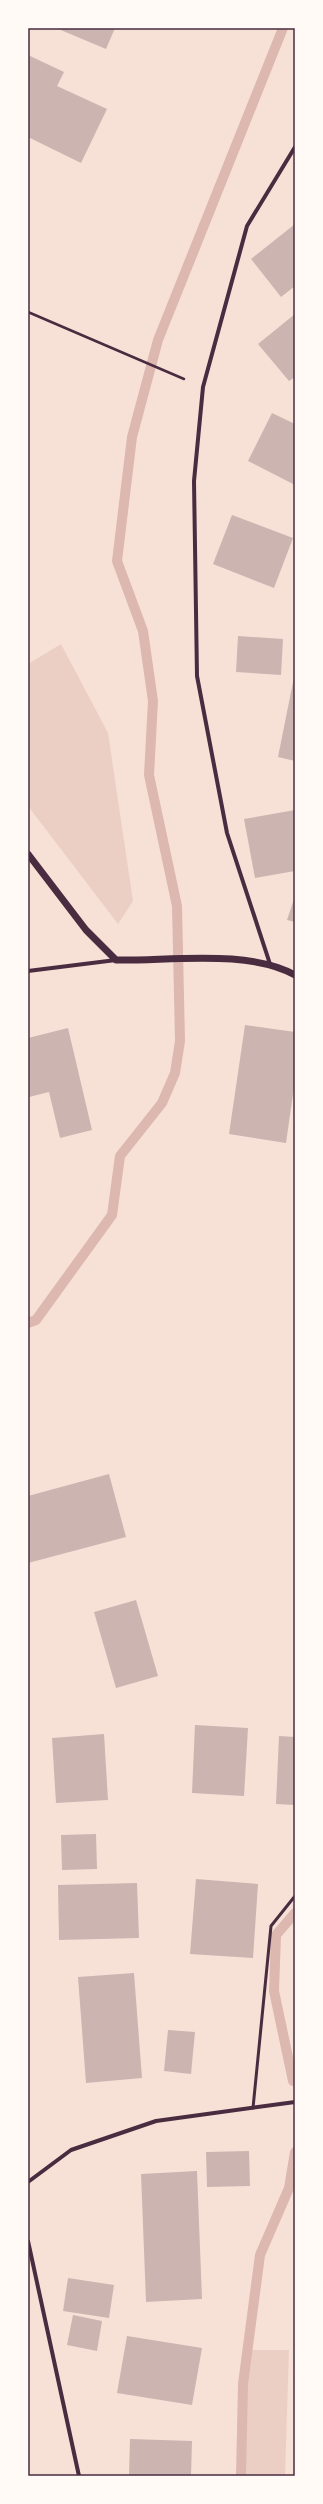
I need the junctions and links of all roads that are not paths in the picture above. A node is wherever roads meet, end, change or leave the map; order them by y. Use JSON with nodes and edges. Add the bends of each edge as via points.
{"nodes":[{"id":1,"x":295,"y":147,"type":"edge"},
{"id":2,"x":28,"y":854,"type":"edge"},
{"id":3,"x":116,"y":960,"type":"junction"},
{"id":4,"x":270,"y":964,"type":"junction"},
{"id":5,"x":28,"y":970,"type":"edge"},
{"id":6,"x":295,"y":975,"type":"edge"},
{"id":7,"x":295,"y":1896,"type":"edge"},
{"id":8,"x":295,"y":2102,"type":"edge"},
{"id":9,"x":253,"y":2108,"type":"junction"},
{"id":10,"x":28,"y":2182,"type":"edge"},
{"id":11,"x":28,"y":2241,"type":"edge"},
{"id":12,"x":79,"y":2476,"type":"edge"}],
"edges":[{"from":1,"to":4,"type":"street","via":[[247,226],[203,387],[194,481],[198,676],[227,833]]},
{"from":2,"to":3,"type":"street","via":[[86,930]]},
{"from":3,"to":4,"type":"street","via":[[234,959]]},
{"from":3,"to":5,"type":"street"},
{"from":4,"to":6,"type":"street"},
{"from":7,"to":9,"type":"lane","via":[[271,1926]]},
{"from":8,"to":9,"type":"street"},
{"from":9,"to":10,"type":"street","via":[[156,2121],[71,2150]]},
{"from":11,"to":12,"type":"street"}]}
